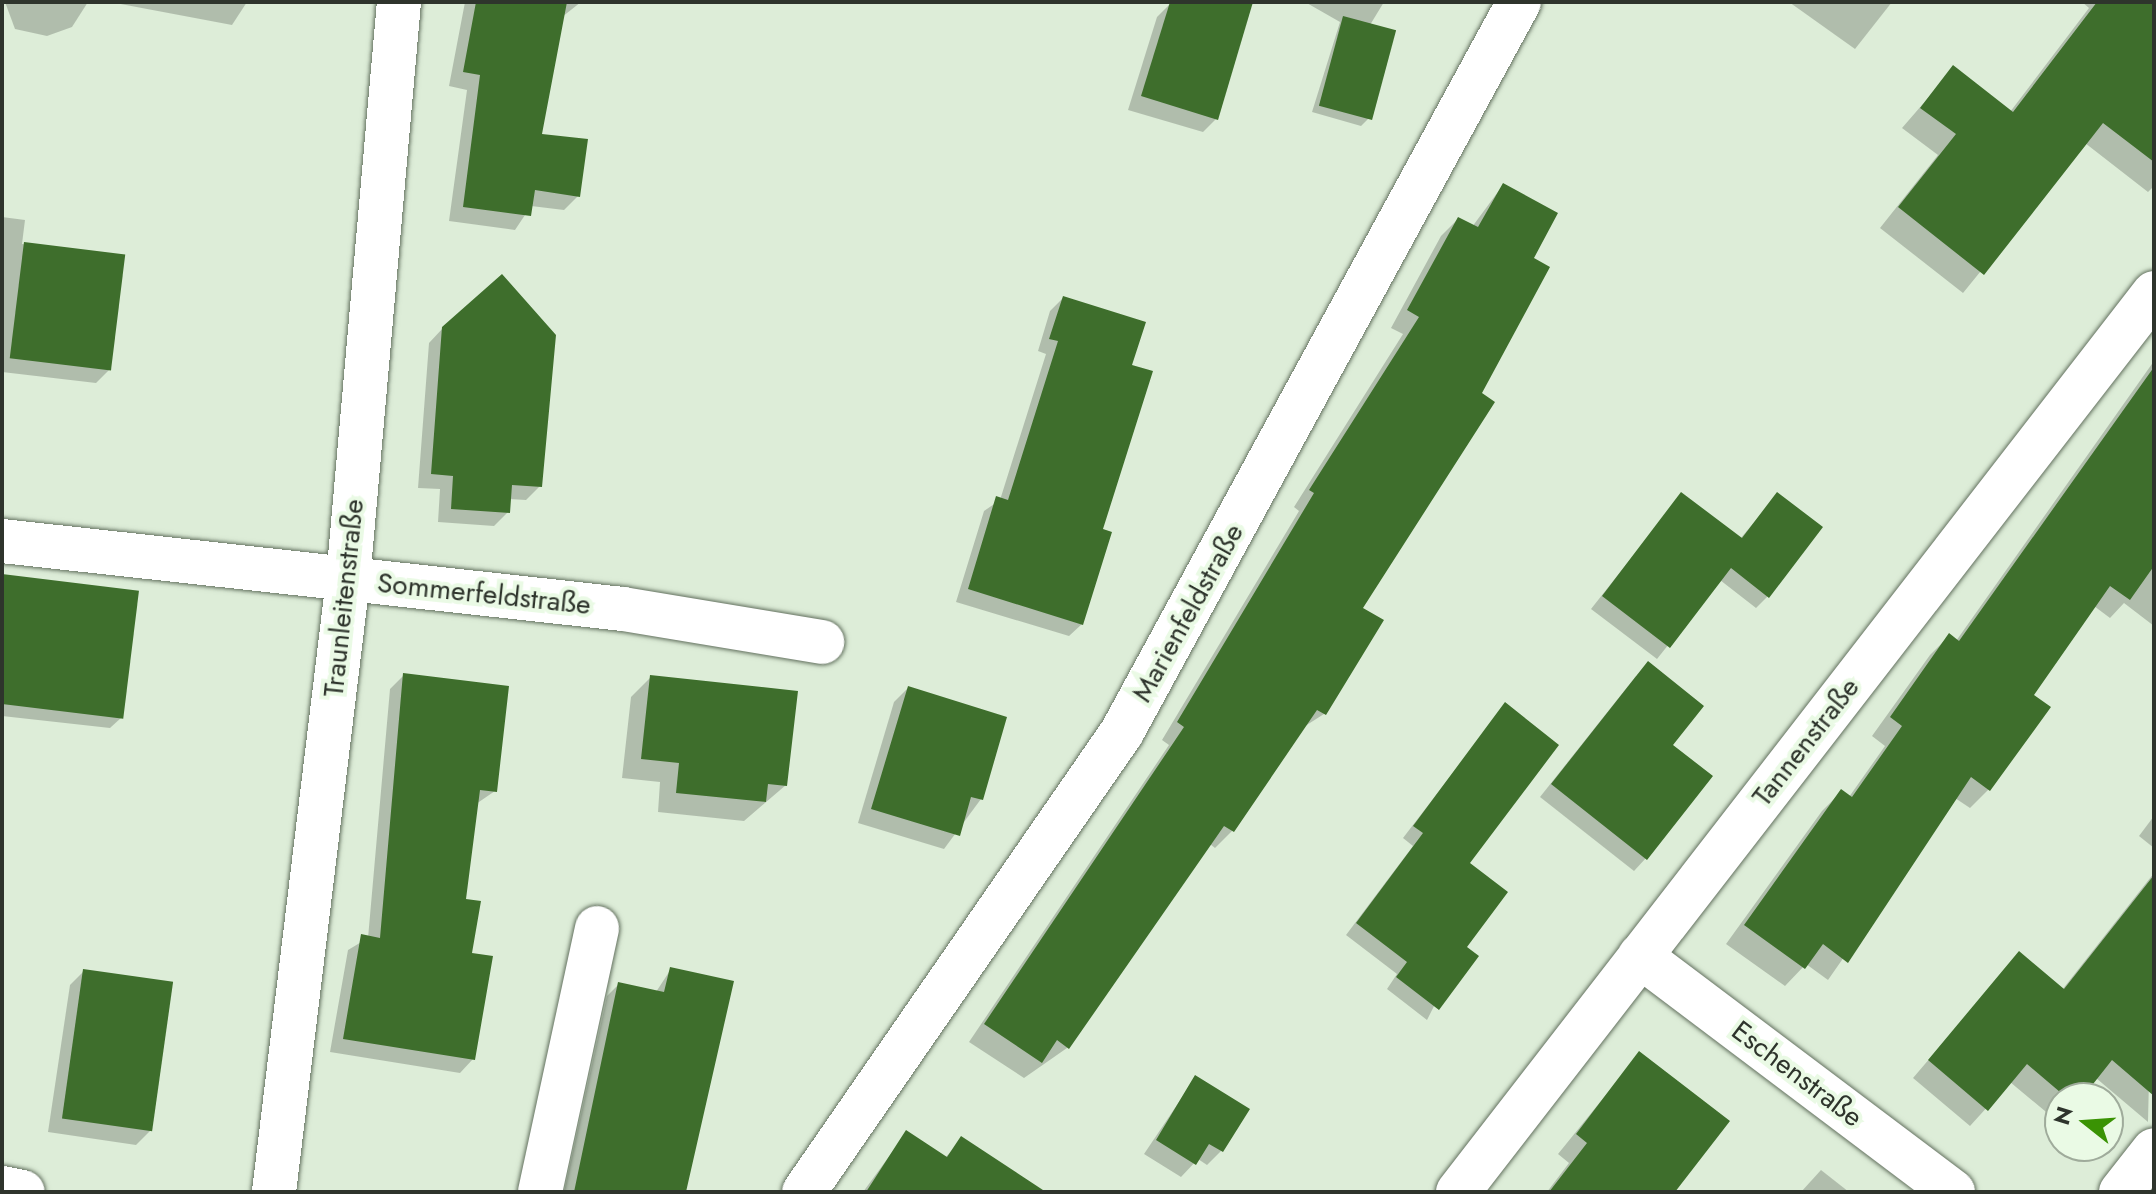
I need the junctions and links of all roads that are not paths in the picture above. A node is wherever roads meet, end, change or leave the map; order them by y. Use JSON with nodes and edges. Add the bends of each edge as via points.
{"nodes":[{"id":1,"x":399,"y":2,"type":"edge"},
{"id":2,"x":1519,"y":2,"type":"edge"},
{"id":3,"x":2154,"y":293,"type":"edge"},
{"id":4,"x":2,"y":541,"type":"edge"},
{"id":5,"x":348,"y":580,"type":"junction"},
{"id":6,"x":822,"y":642,"type":"dead end"},
{"id":7,"x":597,"y":928,"type":"dead end"},
{"id":8,"x":1640,"y":956,"type":"junction"},
{"id":9,"x":2154,"y":1150,"type":"edge"},
{"id":10,"x":2,"y":1188,"type":"edge"},
{"id":11,"x":23,"y":1192,"type":"edge"},
{"id":12,"x":274,"y":1192,"type":"edge"},
{"id":13,"x":540,"y":1192,"type":"edge"},
{"id":14,"x":804,"y":1192,"type":"edge"},
{"id":15,"x":1458,"y":1192,"type":"edge"},
{"id":16,"x":1953,"y":1192,"type":"edge"},
{"id":17,"x":2121,"y":1192,"type":"edge"}],
"edges":[{"from":1,"to":5,"type":"street","name":"Traunleitenstraße"},
{"from":2,"to":14,"type":"street","name":"Marienfeldstraße","via":[[1122,732]]},
{"from":3,"to":8,"type":"street","name":"Tannenstraße"},
{"from":4,"to":5,"type":"street","name":"Sommerfeldstraße"},
{"from":5,"to":6,"type":"street","name":"Sommerfeldstraße","via":[[623,609]]},
{"from":5,"to":12,"type":"street","name":"Traunleitenstraße"},
{"from":7,"to":13,"type":"street"},
{"from":8,"to":15,"type":"street","name":"Tannenstraße"},
{"from":8,"to":16,"type":"street","name":"Eschenstraße"},
{"from":9,"to":17,"type":"street"},
{"from":10,"to":11,"type":"street"}]}
